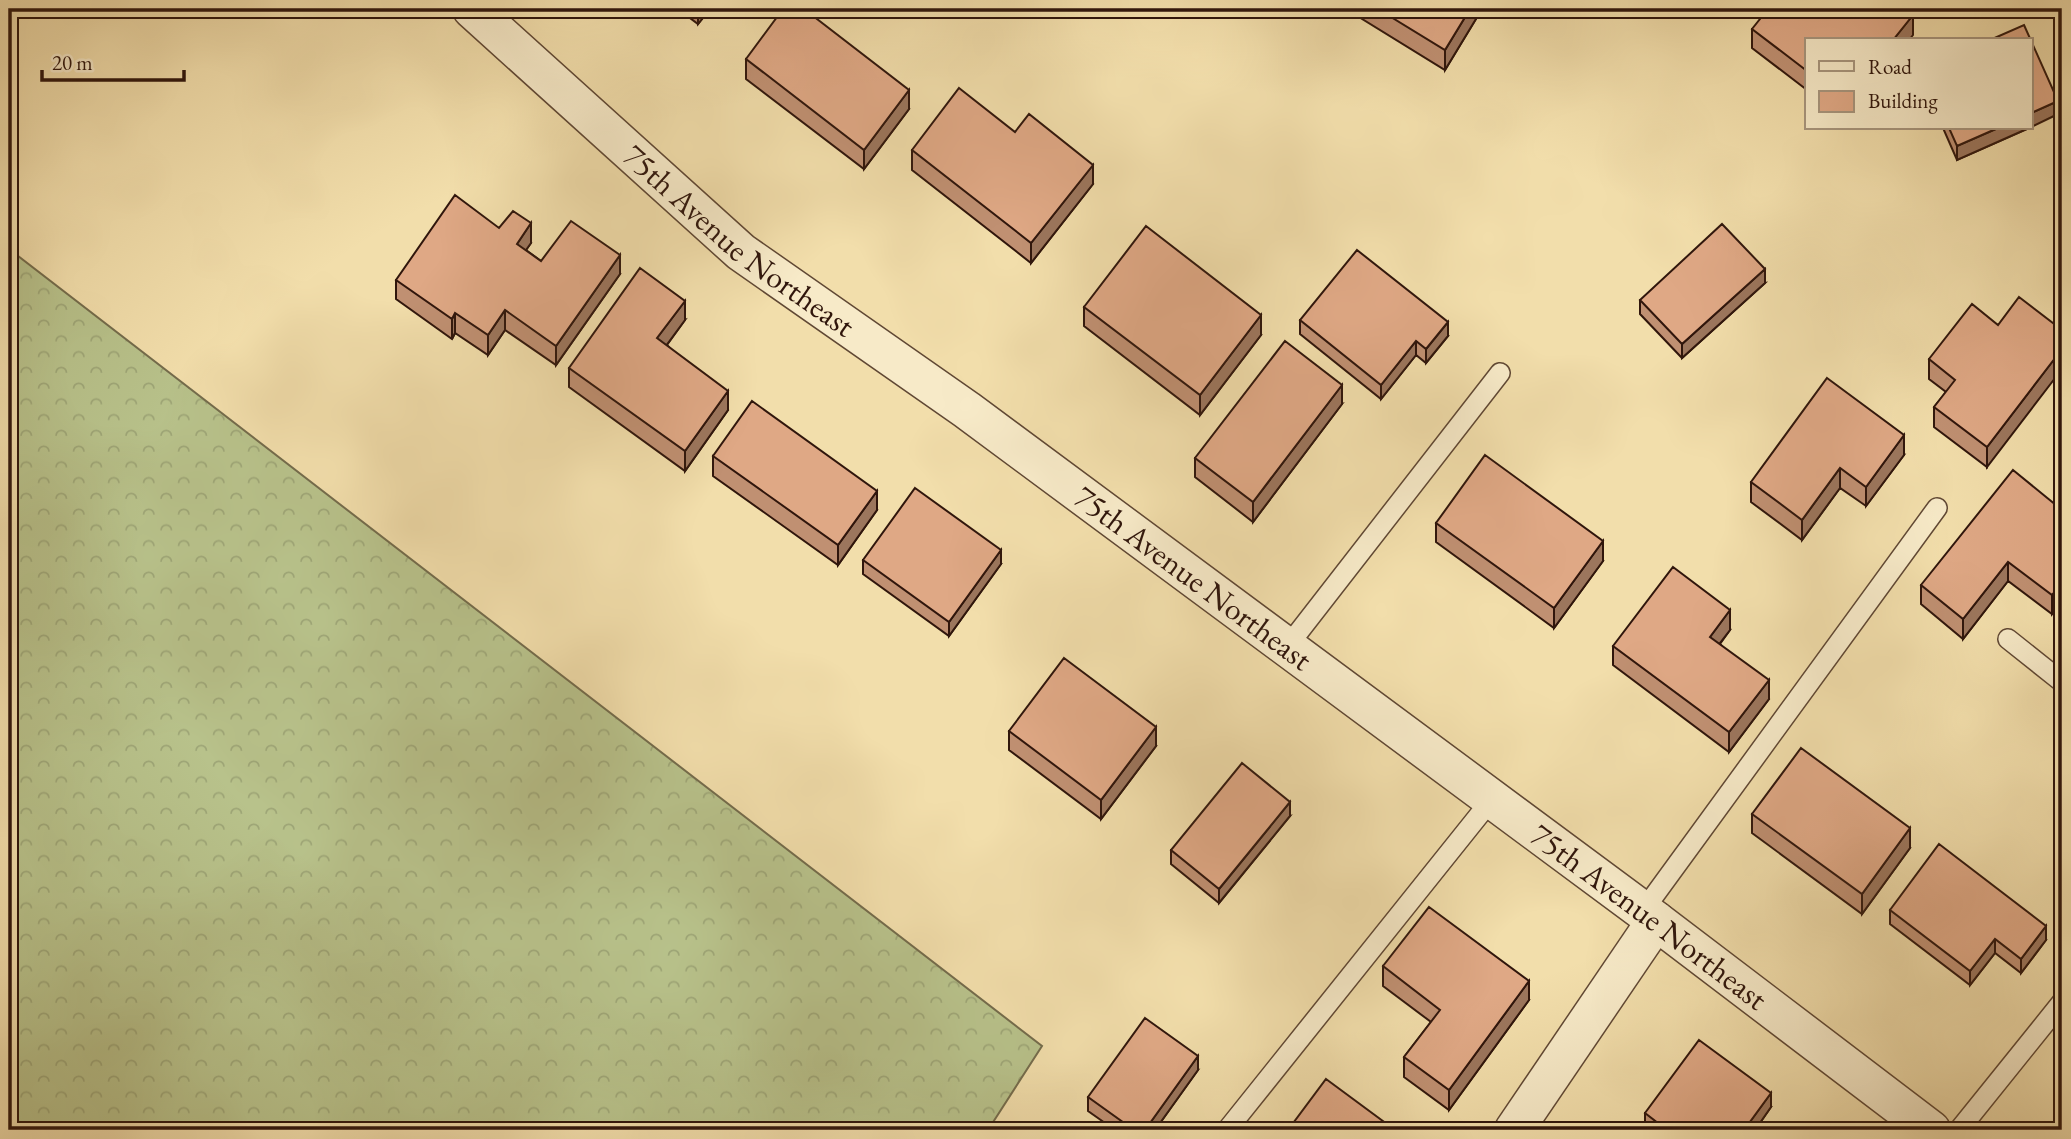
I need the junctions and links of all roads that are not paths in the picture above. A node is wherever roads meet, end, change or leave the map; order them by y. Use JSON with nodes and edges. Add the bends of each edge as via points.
{"nodes":[{"id":1,"x":472,"y":9,"type":"edge"},
{"id":2,"x":1500,"y":373,"type":"dead end"},
{"id":3,"x":1937,"y":508,"type":"dead end"},
{"id":4,"x":2008,"y":639,"type":"dead end"},
{"id":5,"x":1287,"y":646,"type":"junction"},
{"id":6,"x":2062,"y":682,"type":"edge"},
{"id":7,"x":1492,"y":799,"type":"junction"},
{"id":8,"x":1650,"y":916,"type":"junction"},
{"id":9,"x":2062,"y":1002,"type":"edge"},
{"id":10,"x":1227,"y":1130,"type":"edge"},
{"id":11,"x":1514,"y":1130,"type":"edge"},
{"id":12,"x":1931,"y":1130,"type":"edge"},
{"id":13,"x":1959,"y":1130,"type":"edge"}],
"edges":[{"from":1,"to":5,"type":"street","name":"75th Avenue Northeast","via":[[741,251],[967,410]]},
{"from":2,"to":5,"type":"lane"},
{"from":3,"to":8,"type":"lane"},
{"from":4,"to":6,"type":"lane"},
{"from":5,"to":7,"type":"street","name":"75th Avenue Northeast"},
{"from":7,"to":8,"type":"street","name":"75th Avenue Northeast"},
{"from":7,"to":10,"type":"lane"},
{"from":8,"to":11,"type":"street"},
{"from":8,"to":12,"type":"street","name":"75th Avenue Northeast"},
{"from":9,"to":13,"type":"lane"}]}
